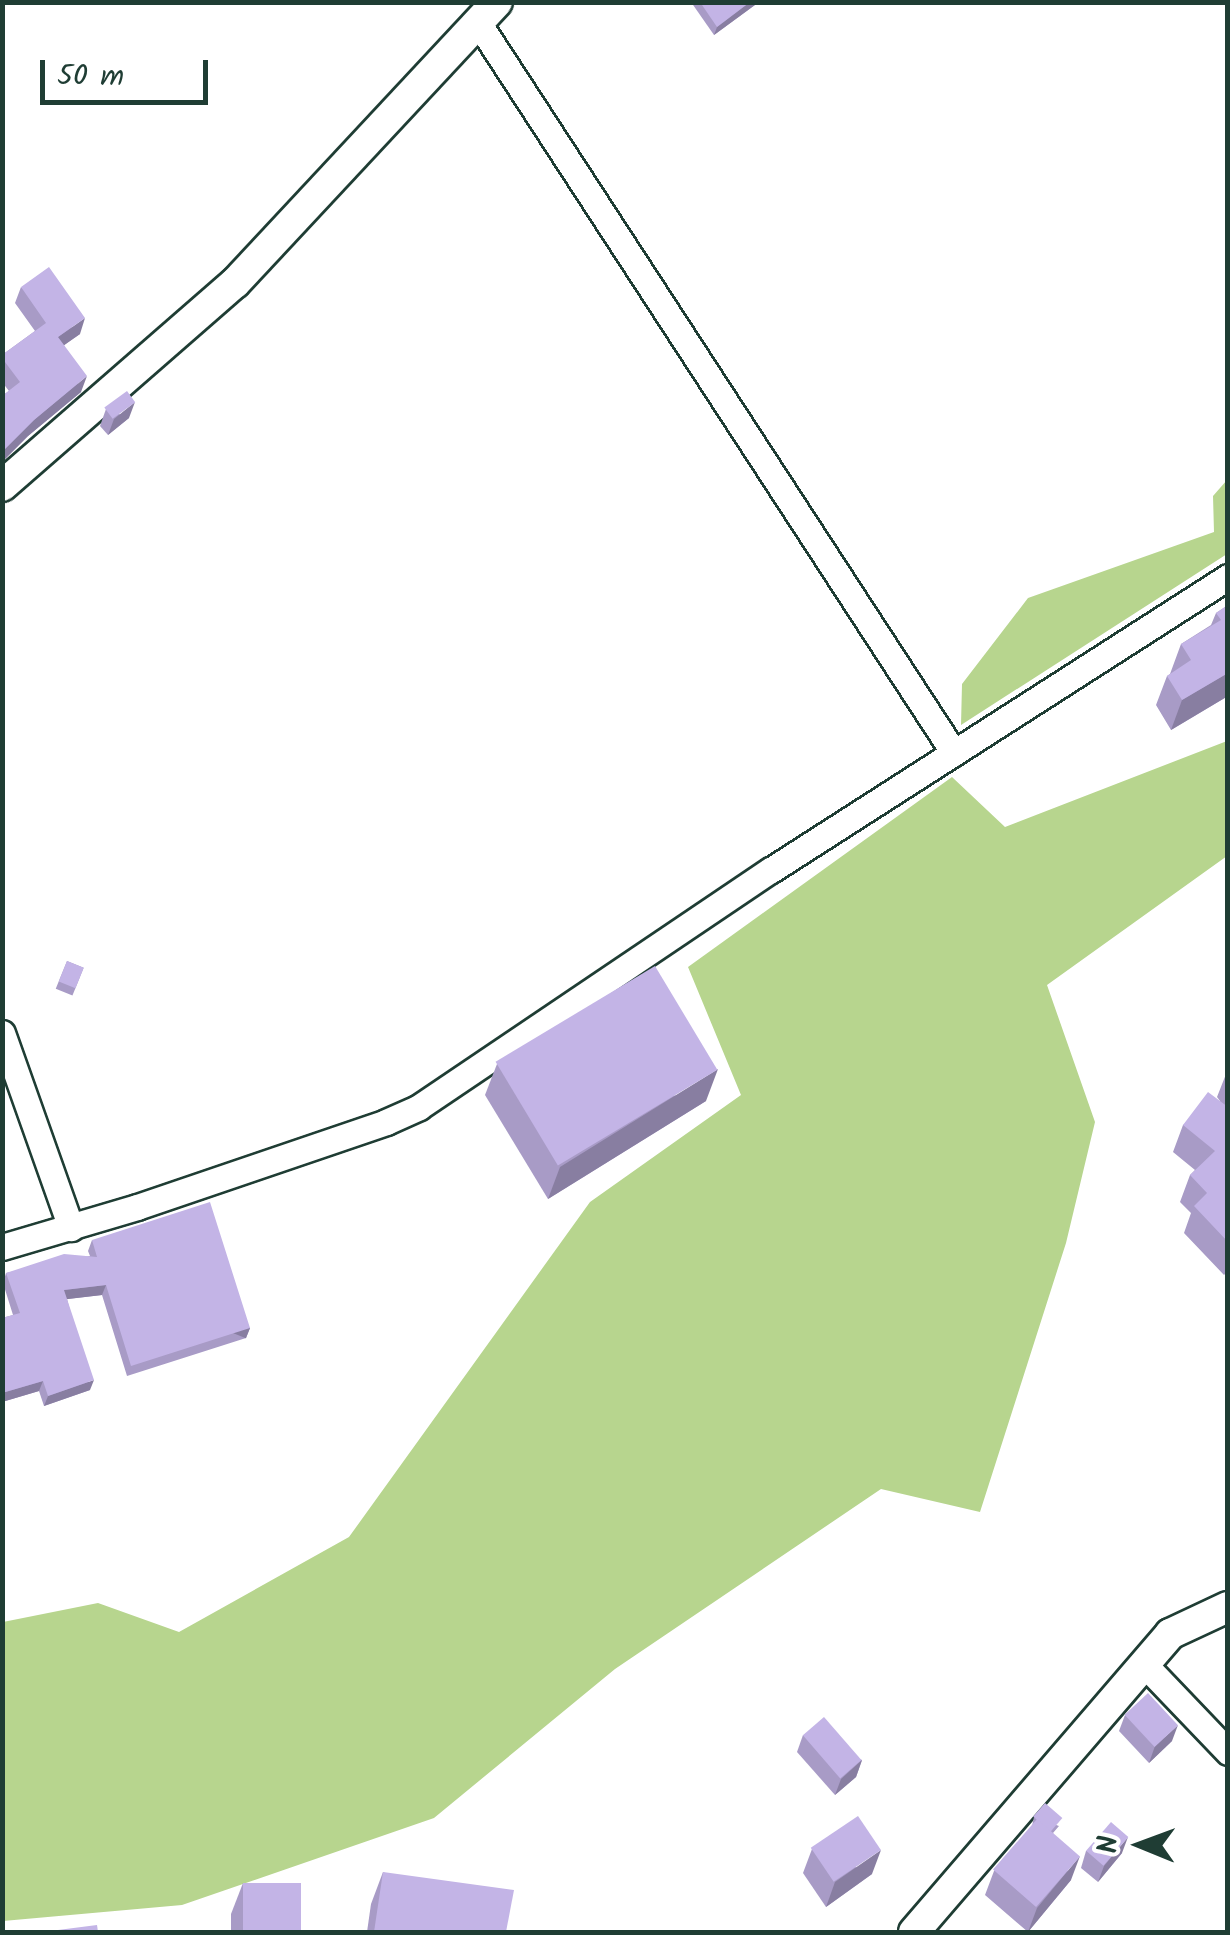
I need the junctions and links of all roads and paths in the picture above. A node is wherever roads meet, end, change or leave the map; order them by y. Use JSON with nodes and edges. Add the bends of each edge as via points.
{"nodes":[{"id":1,"x":488,"y":13,"type":"edge"},
{"id":2,"x":2,"y":486,"type":"edge"},
{"id":3,"x":1228,"y":578,"type":"edge"},
{"id":4,"x":954,"y":752,"type":"junction"},
{"id":5,"x":2,"y":1033,"type":"edge"},
{"id":6,"x":70,"y":1228,"type":"junction"},
{"id":7,"x":2,"y":1247,"type":"edge"},
{"id":8,"x":1228,"y":1607,"type":"edge"},
{"id":9,"x":1144,"y":1664,"type":"junction"},
{"id":10,"x":1228,"y":1752,"type":"edge"},
{"id":11,"x":914,"y":1932,"type":"edge"}],
"edges":[{"from":1,"to":2,"type":"street","via":[[235,283]]},
{"from":1,"to":4,"type":"street"},
{"from":3,"to":4,"type":"street"},
{"from":4,"to":6,"type":"street","via":[[419,1107]]},
{"from":5,"to":6,"type":"street"},
{"from":6,"to":7,"type":"street"},
{"from":8,"to":9,"type":"street","via":[[1170,1634]]},
{"from":9,"to":10,"type":"street"},
{"from":9,"to":11,"type":"street"}]}
